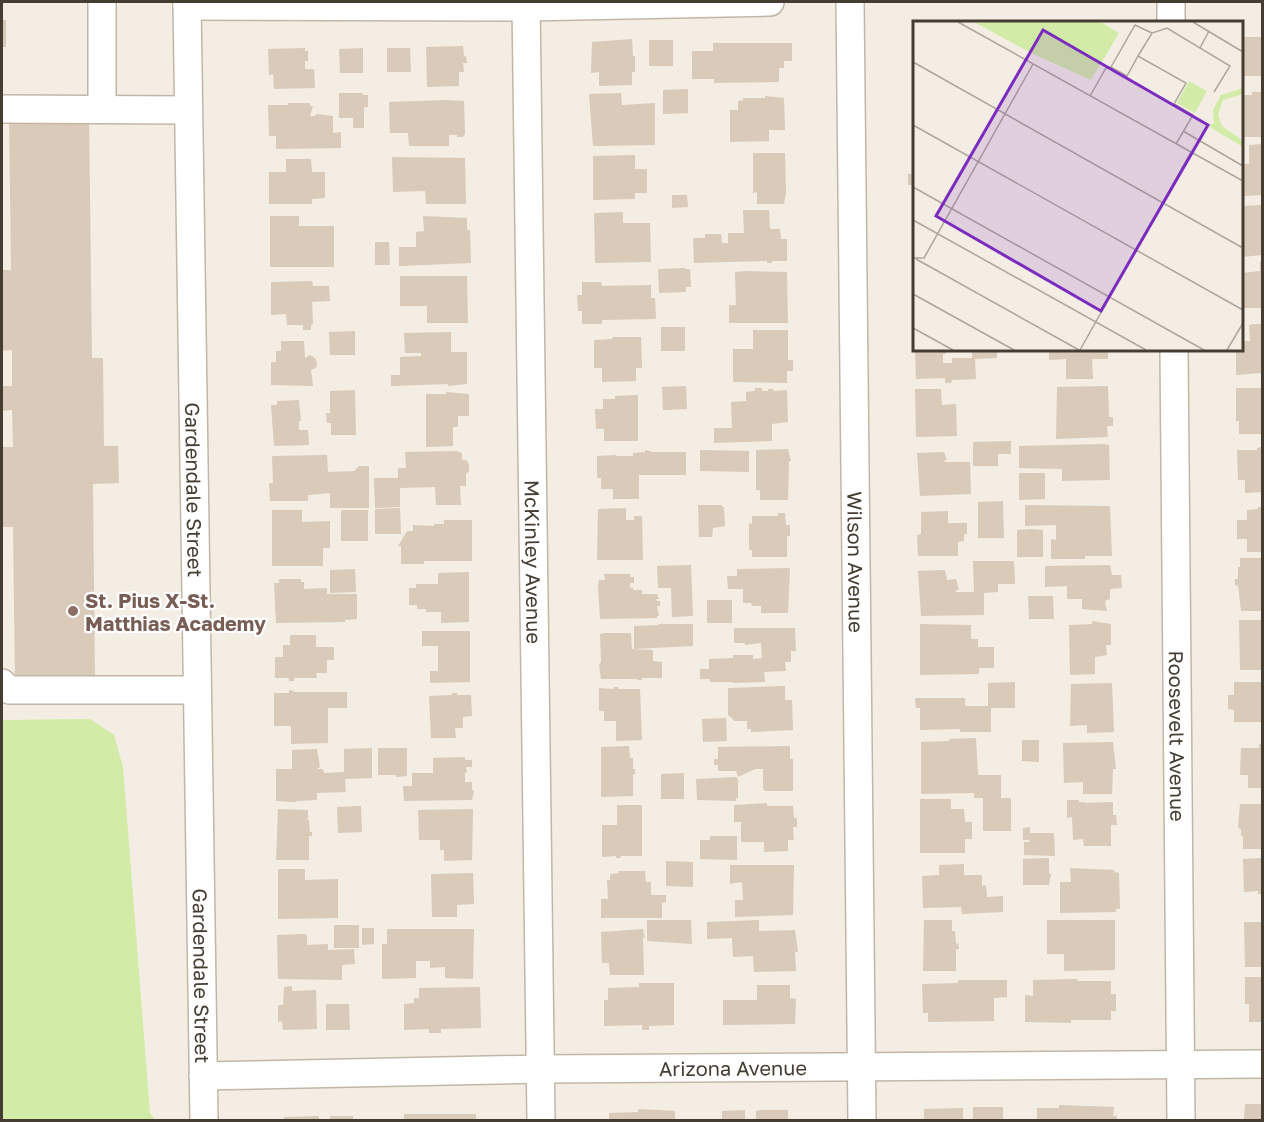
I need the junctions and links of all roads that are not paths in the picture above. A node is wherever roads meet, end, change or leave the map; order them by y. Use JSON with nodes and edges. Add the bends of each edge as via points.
{"nodes":[{"id":1,"x":102,"y":2,"type":"edge"},
{"id":2,"x":770,"y":2,"type":"edge"},
{"id":3,"x":850,"y":2,"type":"edge"},
{"id":4,"x":1171,"y":2,"type":"edge"},
{"id":5,"x":187,"y":4,"type":"edge"},
{"id":6,"x":526,"y":4,"type":"edge"},
{"id":7,"x":1171,"y":21,"type":"edge"},
{"id":8,"x":2,"y":109,"type":"edge"},
{"id":9,"x":102,"y":109,"type":"junction"},
{"id":10,"x":188,"y":111,"type":"junction"},
{"id":11,"x":1174,"y":351,"type":"edge"},
{"id":12,"x":2,"y":683,"type":"edge"},
{"id":13,"x":196,"y":690,"type":"junction"},
{"id":14,"x":1180,"y":1064,"type":"junction"},
{"id":15,"x":1263,"y":1064,"type":"edge"},
{"id":16,"x":861,"y":1066,"type":"junction"},
{"id":17,"x":540,"y":1070,"type":"junction"},
{"id":18,"x":203,"y":1076,"type":"junction"},
{"id":19,"x":204,"y":1120,"type":"edge"},
{"id":20,"x":541,"y":1120,"type":"edge"},
{"id":21,"x":862,"y":1120,"type":"edge"},
{"id":22,"x":1181,"y":1120,"type":"edge"}],
"edges":[{"from":1,"to":9,"type":"street"},
{"from":2,"to":6,"type":"street"},
{"from":3,"to":16,"type":"street","name":"Wilson Avenue"},
{"from":4,"to":7,"type":"street"},
{"from":5,"to":6,"type":"street"},
{"from":5,"to":10,"type":"street","name":"Gardendale Street"},
{"from":6,"to":17,"type":"street","name":"McKinley Avenue"},
{"from":8,"to":9,"type":"street"},
{"from":9,"to":10,"type":"street"},
{"from":10,"to":13,"type":"street","name":"Gardendale Street"},
{"from":11,"to":14,"type":"street","name":"Roosevelt Avenue"},
{"from":12,"to":13,"type":"street","via":[[9,690]]},
{"from":13,"to":18,"type":"street","name":"Gardendale Street"},
{"from":14,"to":15,"type":"street","name":"Arizona Avenue"},
{"from":14,"to":16,"type":"street","name":"Arizona Avenue"},
{"from":14,"to":22,"type":"street","name":"Roosevelt Avenue"},
{"from":16,"to":17,"type":"street","name":"Arizona Avenue"},
{"from":16,"to":21,"type":"street","name":"Wilson Avenue"},
{"from":17,"to":18,"type":"street","name":"Arizona Avenue"},
{"from":17,"to":20,"type":"street","name":"McKinley Avenue"},
{"from":18,"to":19,"type":"street","name":"Gardendale Street"}]}
